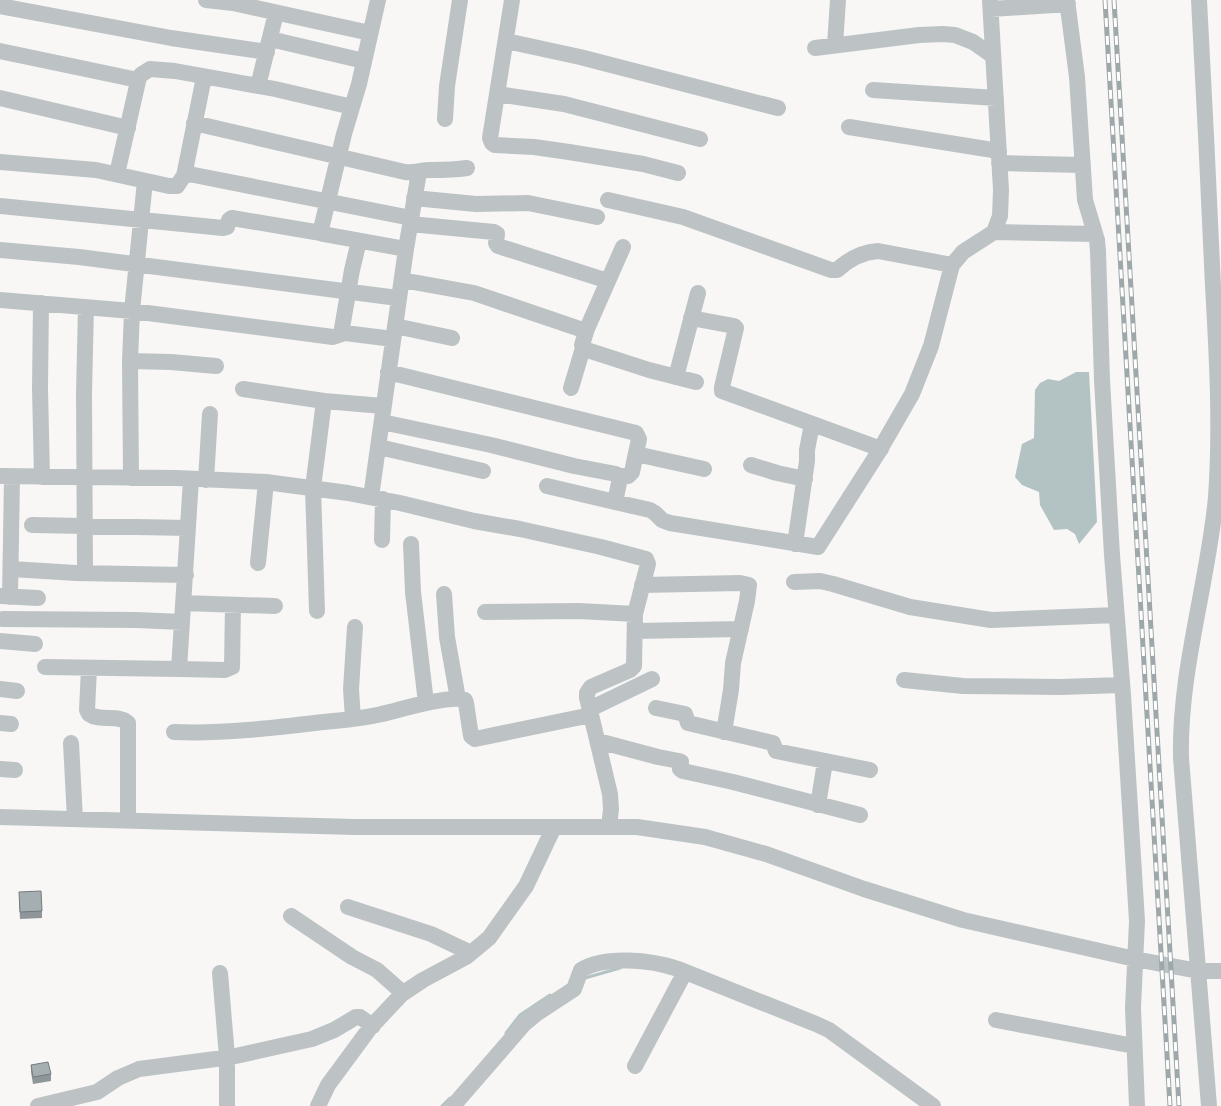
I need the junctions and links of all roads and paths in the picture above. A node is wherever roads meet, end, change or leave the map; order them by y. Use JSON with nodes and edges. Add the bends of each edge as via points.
{"nodes":[{"id":1,"x":206,"y":0,"type":"edge"},
{"id":2,"x":378,"y":0,"type":"edge"},
{"id":3,"x":460,"y":0,"type":"edge"},
{"id":4,"x":512,"y":0,"type":"edge"},
{"id":5,"x":838,"y":0,"type":"edge"},
{"id":6,"x":1199,"y":0,"type":"edge"},
{"id":7,"x":1067,"y":2,"type":"edge"},
{"id":8,"x":990,"y":5,"type":"edge"},
{"id":9,"x":0,"y":6,"type":"edge"},
{"id":10,"x":276,"y":13,"type":"junction"},
{"id":11,"x":370,"y":33,"type":"junction"},
{"id":12,"x":506,"y":41,"type":"junction"},
{"id":13,"x":835,"y":45,"type":"junction"},
{"id":14,"x":269,"y":46,"type":"junction"},
{"id":15,"x":815,"y":48,"type":"dead end"},
{"id":16,"x":0,"y":51,"type":"edge"},
{"id":17,"x":994,"y":56,"type":"junction"},
{"id":18,"x":364,"y":61,"type":"junction"},
{"id":19,"x":204,"y":77,"type":"junction"},
{"id":20,"x":138,"y":80,"type":"junction"},
{"id":21,"x":258,"y":86,"type":"junction"},
{"id":22,"x":872,"y":90,"type":"dead end"},
{"id":23,"x":497,"y":94,"type":"junction"},
{"id":24,"x":0,"y":98,"type":"edge"},
{"id":25,"x":996,"y":98,"type":"junction"},
{"id":26,"x":352,"y":106,"type":"junction"},
{"id":27,"x":778,"y":108,"type":"dead end"},
{"id":28,"x":445,"y":119,"type":"dead end"},
{"id":29,"x":194,"y":123,"type":"junction"},
{"id":30,"x":849,"y":127,"type":"dead end"},
{"id":31,"x":128,"y":128,"type":"junction"},
{"id":32,"x":700,"y":139,"type":"dead end"},
{"id":33,"x":339,"y":155,"type":"junction"},
{"id":34,"x":999,"y":157,"type":"junction"},
{"id":35,"x":0,"y":162,"type":"edge"},
{"id":36,"x":1083,"y":165,"type":"junction"},
{"id":37,"x":467,"y":168,"type":"dead end"},
{"id":38,"x":419,"y":172,"type":"junction"},
{"id":39,"x":678,"y":173,"type":"dead end"},
{"id":40,"x":117,"y":174,"type":"junction"},
{"id":41,"x":184,"y":176,"type":"junction"},
{"id":42,"x":145,"y":181,"type":"junction"},
{"id":43,"x":414,"y":198,"type":"junction"},
{"id":44,"x":608,"y":200,"type":"dead end"},
{"id":45,"x":327,"y":202,"type":"junction"},
{"id":46,"x":0,"y":206,"type":"edge"},
{"id":47,"x":597,"y":217,"type":"dead end"},
{"id":48,"x":141,"y":220,"type":"junction"},
{"id":49,"x":410,"y":221,"type":"junction"},
{"id":50,"x":994,"y":232,"type":"junction"},
{"id":51,"x":321,"y":233,"type":"junction"},
{"id":52,"x":1095,"y":234,"type":"junction"},
{"id":53,"x":359,"y":241,"type":"junction"},
{"id":54,"x":623,"y":247,"type":"dead end"},
{"id":55,"x":406,"y":249,"type":"junction"},
{"id":56,"x":0,"y":250,"type":"edge"},
{"id":57,"x":136,"y":264,"type":"junction"},
{"id":58,"x":952,"y":265,"type":"junction"},
{"id":59,"x":402,"y":280,"type":"junction"},
{"id":60,"x":608,"y":281,"type":"junction"},
{"id":61,"x":348,"y":291,"type":"junction"},
{"id":62,"x":698,"y":293,"type":"dead end"},
{"id":63,"x":398,"y":298,"type":"junction"},
{"id":64,"x":0,"y":300,"type":"edge"},
{"id":65,"x":41,"y":303,"type":"junction"},
{"id":66,"x":86,"y":307,"type":"junction"},
{"id":67,"x":132,"y":311,"type":"junction"},
{"id":68,"x":1218,"y":314,"type":"edge"},
{"id":69,"x":691,"y":318,"type":"junction"},
{"id":70,"x":394,"y":332,"type":"junction"},
{"id":71,"x":586,"y":332,"type":"junction"},
{"id":72,"x":341,"y":334,"type":"junction"},
{"id":73,"x":452,"y":338,"type":"dead end"},
{"id":74,"x":583,"y":348,"type":"junction"},
{"id":75,"x":130,"y":361,"type":"junction"},
{"id":76,"x":216,"y":366,"type":"dead end"},
{"id":77,"x":388,"y":372,"type":"junction"},
{"id":78,"x":676,"y":377,"type":"junction"},
{"id":79,"x":696,"y":382,"type":"dead end"},
{"id":80,"x":571,"y":388,"type":"dead end"},
{"id":81,"x":243,"y":389,"type":"dead end"},
{"id":82,"x":324,"y":401,"type":"junction"},
{"id":83,"x":210,"y":414,"type":"dead end"},
{"id":84,"x":383,"y":414,"type":"junction"},
{"id":85,"x":812,"y":424,"type":"junction"},
{"id":86,"x":379,"y":447,"type":"junction"},
{"id":87,"x":881,"y":449,"type":"junction"},
{"id":88,"x":636,"y":454,"type":"junction"},
{"id":89,"x":751,"y":465,"type":"dead end"},
{"id":90,"x":704,"y":469,"type":"dead end"},
{"id":91,"x":483,"y":471,"type":"dead end"},
{"id":92,"x":1219,"y":471,"type":"edge"},
{"id":93,"x":6,"y":476,"type":"edge"},
{"id":94,"x":619,"y":476,"type":"junction"},
{"id":95,"x":42,"y":477,"type":"junction"},
{"id":96,"x":85,"y":477,"type":"junction"},
{"id":97,"x":131,"y":478,"type":"junction"},
{"id":98,"x":198,"y":479,"type":"junction"},
{"id":99,"x":804,"y":479,"type":"junction"},
{"id":100,"x":266,"y":482,"type":"junction"},
{"id":101,"x":546,"y":486,"type":"dead end"},
{"id":102,"x":313,"y":488,"type":"junction"},
{"id":103,"x":377,"y":498,"type":"junction"},
{"id":104,"x":615,"y":502,"type":"junction"},
{"id":105,"x":32,"y":525,"type":"dead end"},
{"id":106,"x":84,"y":526,"type":"junction"},
{"id":107,"x":188,"y":528,"type":"junction"},
{"id":108,"x":382,"y":540,"type":"dead end"},
{"id":109,"x":411,"y":544,"type":"dead end"},
{"id":110,"x":795,"y":544,"type":"junction"},
{"id":111,"x":258,"y":563,"type":"dead end"},
{"id":112,"x":11,"y":569,"type":"junction"},
{"id":113,"x":85,"y":573,"type":"junction"},
{"id":114,"x":186,"y":574,"type":"junction"},
{"id":115,"x":794,"y":582,"type":"dead end"},
{"id":116,"x":642,"y":584,"type":"junction"},
{"id":117,"x":444,"y":594,"type":"dead end"},
{"id":118,"x":5,"y":596,"type":"edge"},
{"id":119,"x":38,"y":598,"type":"dead end"},
{"id":120,"x":184,"y":603,"type":"junction"},
{"id":121,"x":233,"y":605,"type":"junction"},
{"id":122,"x":275,"y":606,"type":"dead end"},
{"id":123,"x":317,"y":611,"type":"dead end"},
{"id":124,"x":485,"y":612,"type":"dead end"},
{"id":125,"x":635,"y":614,"type":"junction"},
{"id":126,"x":1116,"y":615,"type":"junction"},
{"id":127,"x":3,"y":619,"type":"dead end"},
{"id":128,"x":182,"y":622,"type":"junction"},
{"id":129,"x":355,"y":627,"type":"dead end"},
{"id":130,"x":740,"y":629,"type":"junction"},
{"id":131,"x":634,"y":631,"type":"junction"},
{"id":132,"x":0,"y":642,"type":"edge"},
{"id":133,"x":35,"y":644,"type":"dead end"},
{"id":134,"x":45,"y":667,"type":"dead end"},
{"id":135,"x":89,"y":668,"type":"junction"},
{"id":136,"x":179,"y":669,"type":"junction"},
{"id":137,"x":652,"y":679,"type":"dead end"},
{"id":138,"x":904,"y":680,"type":"dead end"},
{"id":139,"x":1122,"y":685,"type":"junction"},
{"id":140,"x":0,"y":689,"type":"edge"},
{"id":141,"x":17,"y":691,"type":"dead end"},
{"id":142,"x":458,"y":699,"type":"junction"},
{"id":143,"x":426,"y":703,"type":"junction"},
{"id":144,"x":656,"y":708,"type":"dead end"},
{"id":145,"x":590,"y":712,"type":"junction"},
{"id":146,"x":353,"y":719,"type":"junction"},
{"id":147,"x":174,"y":732,"type":"dead end"},
{"id":148,"x":724,"y":732,"type":"junction"},
{"id":149,"x":598,"y":742,"type":"junction"},
{"id":150,"x":71,"y":743,"type":"dead end"},
{"id":151,"x":825,"y":762,"type":"junction"},
{"id":152,"x":870,"y":770,"type":"dead end"},
{"id":153,"x":818,"y":805,"type":"junction"},
{"id":154,"x":860,"y":816,"type":"dead end"},
{"id":155,"x":0,"y":817,"type":"edge"},
{"id":156,"x":75,"y":819,"type":"junction"},
{"id":157,"x":128,"y":820,"type":"junction"},
{"id":158,"x":554,"y":827,"type":"junction"},
{"id":159,"x":609,"y":827,"type":"junction"},
{"id":160,"x":348,"y":907,"type":"dead end"},
{"id":161,"x":291,"y":916,"type":"dead end"},
{"id":162,"x":471,"y":953,"type":"junction"},
{"id":163,"x":1135,"y":959,"type":"junction"},
{"id":164,"x":1198,"y":970,"type":"junction"},
{"id":165,"x":1221,"y":971,"type":"edge"},
{"id":166,"x":220,"y":973,"type":"dead end"},
{"id":167,"x":683,"y":976,"type":"junction"},
{"id":168,"x":404,"y":993,"type":"junction"},
{"id":169,"x":996,"y":1020,"type":"dead end"},
{"id":170,"x":373,"y":1026,"type":"junction"},
{"id":171,"x":1134,"y":1046,"type":"junction"},
{"id":172,"x":228,"y":1057,"type":"junction"},
{"id":173,"x":635,"y":1066,"type":"dead end"},
{"id":174,"x":38,"y":1106,"type":"edge"},
{"id":175,"x":227,"y":1106,"type":"edge"},
{"id":176,"x":318,"y":1106,"type":"edge"},
{"id":177,"x":453,"y":1106,"type":"edge"},
{"id":178,"x":933,"y":1106,"type":"edge"},
{"id":179,"x":1137,"y":1106,"type":"edge"},
{"id":180,"x":1209,"y":1106,"type":"edge"}],
"edges":[{"from":1,"to":10,"type":"street"},
{"from":2,"to":11,"type":"street"},
{"from":3,"to":28,"type":"street"},
{"from":4,"to":12,"type":"street"},
{"from":5,"to":13,"type":"street"},
{"from":6,"to":68,"type":"street"},
{"from":7,"to":8,"type":"street"},
{"from":7,"to":36,"type":"street","via":[[1077,77]]},
{"from":8,"to":17,"type":"street"},
{"from":9,"to":14,"type":"street","via":[[171,38]]},
{"from":10,"to":11,"type":"street"},
{"from":10,"to":14,"type":"street"},
{"from":11,"to":18,"type":"street"},
{"from":12,"to":23,"type":"street"},
{"from":12,"to":27,"type":"street"},
{"from":13,"to":15,"type":"street"},
{"from":13,"to":17,"type":"street","via":[[943,34],[973,42]]},
{"from":14,"to":18,"type":"street"},
{"from":14,"to":21,"type":"street"},
{"from":16,"to":20,"type":"street"},
{"from":17,"to":25,"type":"street"},
{"from":18,"to":26,"type":"street"},
{"from":19,"to":20,"type":"street","via":[[150,69]]},
{"from":19,"to":21,"type":"street"},
{"from":19,"to":29,"type":"street"},
{"from":20,"to":31,"type":"street"},
{"from":21,"to":26,"type":"street"},
{"from":22,"to":25,"type":"street"},
{"from":23,"to":32,"type":"street","via":[[564,104]]},
{"from":23,"to":39,"type":"street","via":[[490,138],[494,144],[588,155]]},
{"from":24,"to":31,"type":"street"},
{"from":25,"to":34,"type":"street"},
{"from":26,"to":33,"type":"street"},
{"from":29,"to":33,"type":"street"},
{"from":29,"to":41,"type":"street"},
{"from":30,"to":34,"type":"street"},
{"from":31,"to":40,"type":"street"},
{"from":33,"to":38,"type":"street","via":[[405,172]]},
{"from":33,"to":45,"type":"street"},
{"from":34,"to":36,"type":"street"},
{"from":34,"to":50,"type":"street","via":[[1001,205]]},
{"from":35,"to":40,"type":"street"},
{"from":36,"to":52,"type":"street","via":[[1085,200]]},
{"from":37,"to":38,"type":"street"},
{"from":38,"to":43,"type":"street"},
{"from":40,"to":42,"type":"street"},
{"from":41,"to":42,"type":"street","via":[[176,186]]},
{"from":41,"to":45,"type":"street","via":[[189,174]]},
{"from":42,"to":48,"type":"street"},
{"from":43,"to":47,"type":"street","via":[[476,204],[528,203]]},
{"from":43,"to":49,"type":"street"},
{"from":44,"to":58,"type":"street","via":[[683,218],[831,270],[838,270],[851,259],[878,251]]},
{"from":45,"to":49,"type":"street"},
{"from":45,"to":51,"type":"street"},
{"from":46,"to":48,"type":"street"},
{"from":48,"to":51,"type":"street","via":[[224,228],[232,218]]},
{"from":48,"to":57,"type":"street"},
{"from":49,"to":55,"type":"street"},
{"from":49,"to":60,"type":"street","via":[[494,232],[498,246]]},
{"from":50,"to":52,"type":"street"},
{"from":50,"to":58,"type":"street","via":[[963,252]]},
{"from":51,"to":53,"type":"street"},
{"from":52,"to":126,"type":"street"},
{"from":53,"to":55,"type":"street"},
{"from":53,"to":61,"type":"street"},
{"from":54,"to":60,"type":"street"},
{"from":55,"to":59,"type":"street"},
{"from":56,"to":57,"type":"street"},
{"from":57,"to":61,"type":"street"},
{"from":57,"to":67,"type":"street"},
{"from":58,"to":87,"type":"street","via":[[931,346],[912,394]]},
{"from":59,"to":63,"type":"street"},
{"from":59,"to":71,"type":"street","via":[[474,293]]},
{"from":60,"to":71,"type":"street"},
{"from":61,"to":63,"type":"street"},
{"from":61,"to":72,"type":"street"},
{"from":62,"to":69,"type":"street"},
{"from":63,"to":70,"type":"street"},
{"from":64,"to":65,"type":"street"},
{"from":65,"to":66,"type":"street"},
{"from":65,"to":95,"type":"street"},
{"from":66,"to":67,"type":"street"},
{"from":66,"to":96,"type":"street"},
{"from":67,"to":72,"type":"street","via":[[333,337]]},
{"from":67,"to":75,"type":"street"},
{"from":68,"to":92,"type":"street"},
{"from":69,"to":78,"type":"street"},
{"from":69,"to":85,"type":"street","via":[[736,328],[722,391]]},
{"from":70,"to":72,"type":"street"},
{"from":70,"to":73,"type":"street"},
{"from":70,"to":77,"type":"street"},
{"from":71,"to":74,"type":"street"},
{"from":74,"to":78,"type":"street"},
{"from":74,"to":80,"type":"street"},
{"from":75,"to":76,"type":"street"},
{"from":75,"to":97,"type":"street"},
{"from":77,"to":84,"type":"street"},
{"from":77,"to":88,"type":"street","via":[[632,431],[639,436]]},
{"from":78,"to":79,"type":"street"},
{"from":81,"to":82,"type":"street"},
{"from":82,"to":84,"type":"street"},
{"from":82,"to":102,"type":"street"},
{"from":83,"to":98,"type":"street"},
{"from":84,"to":86,"type":"street"},
{"from":84,"to":94,"type":"street","via":[[491,445]]},
{"from":85,"to":87,"type":"street"},
{"from":85,"to":99,"type":"street"},
{"from":86,"to":91,"type":"street"},
{"from":86,"to":103,"type":"street"},
{"from":87,"to":110,"type":"street","via":[[820,546]]},
{"from":88,"to":90,"type":"street"},
{"from":88,"to":94,"type":"street","via":[[631,474]]},
{"from":89,"to":99,"type":"street"},
{"from":92,"to":164,"type":"street","via":[[1180,734]]},
{"from":93,"to":95,"type":"street"},
{"from":93,"to":112,"type":"street"},
{"from":94,"to":104,"type":"street"},
{"from":95,"to":96,"type":"street"},
{"from":96,"to":97,"type":"street"},
{"from":96,"to":106,"type":"street"},
{"from":97,"to":98,"type":"street"},
{"from":98,"to":100,"type":"street"},
{"from":98,"to":107,"type":"street"},
{"from":99,"to":110,"type":"street"},
{"from":100,"to":102,"type":"street"},
{"from":100,"to":111,"type":"street"},
{"from":101,"to":104,"type":"street"},
{"from":102,"to":103,"type":"street"},
{"from":102,"to":123,"type":"street"},
{"from":103,"to":108,"type":"street"},
{"from":103,"to":116,"type":"street","via":[[643,558],[648,564]]},
{"from":104,"to":110,"type":"street","via":[[650,510],[664,521]]},
{"from":105,"to":106,"type":"street"},
{"from":106,"to":107,"type":"street"},
{"from":106,"to":113,"type":"street"},
{"from":107,"to":114,"type":"street"},
{"from":109,"to":143,"type":"street"},
{"from":112,"to":113,"type":"street"},
{"from":112,"to":118,"type":"street"},
{"from":113,"to":114,"type":"street"},
{"from":114,"to":120,"type":"street"},
{"from":115,"to":126,"type":"street","via":[[820,581],[910,607],[991,620]]},
{"from":116,"to":125,"type":"street"},
{"from":116,"to":130,"type":"street","via":[[747,583],[747,601]]},
{"from":117,"to":142,"type":"street","via":[[447,637]]},
{"from":118,"to":119,"type":"street"},
{"from":120,"to":121,"type":"street"},
{"from":120,"to":128,"type":"street"},
{"from":121,"to":122,"type":"street"},
{"from":121,"to":136,"type":"street","via":[[232,667],[225,670]]},
{"from":124,"to":125,"type":"street"},
{"from":125,"to":131,"type":"street"},
{"from":126,"to":139,"type":"street"},
{"from":127,"to":128,"type":"street"},
{"from":128,"to":136,"type":"street"},
{"from":129,"to":146,"type":"street","via":[[351,689]]},
{"from":130,"to":131,"type":"street"},
{"from":130,"to":148,"type":"street"},
{"from":131,"to":145,"type":"street","via":[[634,666],[591,687],[587,693]]},
{"from":132,"to":133,"type":"street"},
{"from":134,"to":135,"type":"street"},
{"from":135,"to":136,"type":"street"},
{"from":135,"to":157,"type":"street","via":[[89,714],[98,718],[124,719],[128,723]]},
{"from":137,"to":145,"type":"street"},
{"from":138,"to":139,"type":"street","via":[[973,686]]},
{"from":139,"to":163,"type":"street","via":[[1137,921]]},
{"from":140,"to":141,"type":"street"},
{"from":142,"to":143,"type":"street"},
{"from":142,"to":145,"type":"street","via":[[465,700],[471,736],[475,739]]},
{"from":143,"to":146,"type":"street"},
{"from":144,"to":148,"type":"street","via":[[684,714],[688,723]]},
{"from":145,"to":149,"type":"street"},
{"from":146,"to":147,"type":"street","via":[[229,732]]},
{"from":148,"to":151,"type":"street","via":[[773,743],[776,751]]},
{"from":149,"to":153,"type":"street","via":[[679,761],[682,771]]},
{"from":149,"to":159,"type":"street","via":[[610,794]]},
{"from":150,"to":156,"type":"street"},
{"from":151,"to":152,"type":"street"},
{"from":151,"to":153,"type":"street"},
{"from":153,"to":154,"type":"street"},
{"from":155,"to":156,"type":"street"},
{"from":156,"to":157,"type":"street"},
{"from":157,"to":158,"type":"street"},
{"from":158,"to":159,"type":"street"},
{"from":158,"to":162,"type":"street","via":[[526,886],[489,938]]},
{"from":159,"to":163,"type":"street","via":[[637,827],[705,837],[963,920]]},
{"from":160,"to":162,"type":"street","via":[[431,934]]},
{"from":161,"to":168,"type":"street","via":[[377,970]]},
{"from":162,"to":168,"type":"street"},
{"from":163,"to":164,"type":"street"},
{"from":163,"to":171,"type":"street"},
{"from":164,"to":165,"type":"street"},
{"from":164,"to":180,"type":"street"},
{"from":166,"to":172,"type":"street"},
{"from":167,"to":173,"type":"street"},
{"from":167,"to":177,"type":"street","via":[[657,963],[635,960],[586,967],[580,972],[572,990],[524,1024]]},
{"from":167,"to":178,"type":"street","via":[[829,1030]]},
{"from":168,"to":170,"type":"street"},
{"from":169,"to":171,"type":"street"},
{"from":170,"to":172,"type":"street","via":[[356,1017],[312,1039]]},
{"from":170,"to":176,"type":"street","via":[[328,1085]]},
{"from":171,"to":179,"type":"street"},
{"from":172,"to":174,"type":"street","via":[[139,1069],[97,1092]]},
{"from":172,"to":175,"type":"street"}]}
